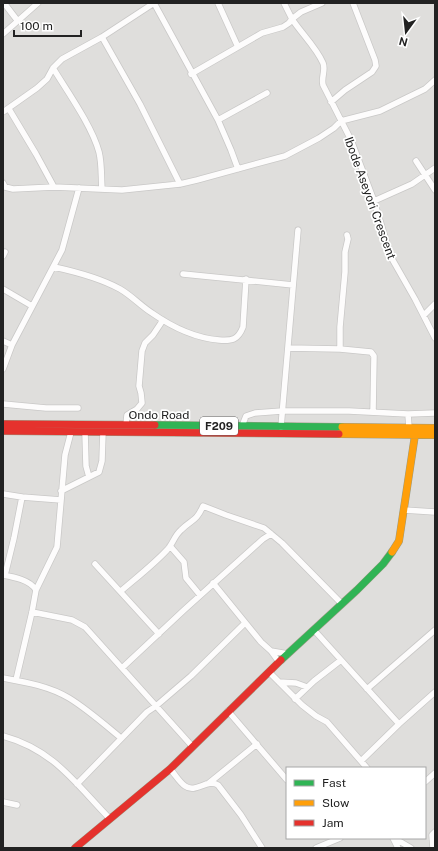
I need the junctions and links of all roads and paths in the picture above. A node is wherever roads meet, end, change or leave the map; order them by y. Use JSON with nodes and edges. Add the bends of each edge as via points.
{"nodes":[{"id":1,"x":4,"y":3,"type":"edge"},
{"id":2,"x":38,"y":3,"type":"edge"},
{"id":3,"x":154,"y":3,"type":"edge"},
{"id":4,"x":218,"y":3,"type":"edge"},
{"id":5,"x":284,"y":3,"type":"edge"},
{"id":6,"x":322,"y":3,"type":"edge"},
{"id":7,"x":353,"y":3,"type":"edge"},
{"id":8,"x":292,"y":19,"type":"junction"},
{"id":9,"x":17,"y":20,"type":"junction"},
{"id":10,"x":3,"y":34,"type":"edge"},
{"id":11,"x":102,"y":37,"type":"junction"},
{"id":12,"x":238,"y":47,"type":"junction"},
{"id":13,"x":53,"y":68,"type":"junction"},
{"id":14,"x":191,"y":74,"type":"junction"},
{"id":15,"x":435,"y":80,"type":"edge"},
{"id":16,"x":267,"y":94,"type":"dead end"},
{"id":17,"x":331,"y":102,"type":"junction"},
{"id":18,"x":9,"y":109,"type":"junction"},
{"id":19,"x":3,"y":112,"type":"edge"},
{"id":20,"x":218,"y":120,"type":"junction"},
{"id":21,"x":341,"y":121,"type":"junction"},
{"id":22,"x":416,"y":161,"type":"dead end"},
{"id":23,"x":435,"y":168,"type":"edge"},
{"id":24,"x":238,"y":169,"type":"junction"},
{"id":25,"x":173,"y":172,"type":"junction"},
{"id":26,"x":425,"y":175,"type":"junction"},
{"id":27,"x":3,"y":183,"type":"edge"},
{"id":28,"x":180,"y":184,"type":"junction"},
{"id":29,"x":169,"y":185,"type":"junction"},
{"id":30,"x":54,"y":187,"type":"junction"},
{"id":31,"x":79,"y":188,"type":"junction"},
{"id":32,"x":102,"y":189,"type":"junction"},
{"id":33,"x":435,"y":190,"type":"edge"},
{"id":34,"x":374,"y":201,"type":"junction"},
{"id":35,"x":298,"y":230,"type":"dead end"},
{"id":36,"x":347,"y":235,"type":"dead end"},
{"id":37,"x":54,"y":267,"type":"junction"},
{"id":38,"x":183,"y":274,"type":"dead end"},
{"id":39,"x":246,"y":279,"type":"junction"},
{"id":40,"x":293,"y":285,"type":"junction"},
{"id":41,"x":3,"y":289,"type":"edge"},
{"id":42,"x":435,"y":304,"type":"edge"},
{"id":43,"x":32,"y":306,"type":"junction"},
{"id":44,"x":424,"y":315,"type":"junction"},
{"id":45,"x":163,"y":320,"type":"junction"},
{"id":46,"x":435,"y":338,"type":"edge"},
{"id":47,"x":3,"y":341,"type":"edge"},
{"id":48,"x":12,"y":345,"type":"junction"},
{"id":49,"x":288,"y":348,"type":"junction"},
{"id":50,"x":340,"y":349,"type":"junction"},
{"id":51,"x":3,"y":369,"type":"edge"},
{"id":52,"x":3,"y":404,"type":"edge"},
{"id":53,"x":78,"y":408,"type":"dead end"},
{"id":54,"x":282,"y":411,"type":"junction"},
{"id":55,"x":373,"y":412,"type":"junction"},
{"id":56,"x":435,"y":413,"type":"edge"},
{"id":57,"x":408,"y":414,"type":"junction"},
{"id":58,"x":3,"y":424,"type":"edge"},
{"id":59,"x":126,"y":425,"type":"junction"},
{"id":60,"x":242,"y":426,"type":"junction"},
{"id":61,"x":281,"y":427,"type":"junction"},
{"id":62,"x":409,"y":428,"type":"junction"},
{"id":63,"x":435,"y":428,"type":"edge"},
{"id":64,"x":181,"y":429,"type":"junction"},
{"id":65,"x":3,"y":431,"type":"edge"},
{"id":66,"x":71,"y":432,"type":"junction"},
{"id":67,"x":85,"y":432,"type":"junction"},
{"id":68,"x":103,"y":432,"type":"junction"},
{"id":69,"x":415,"y":435,"type":"junction"},
{"id":70,"x":435,"y":435,"type":"edge"},
{"id":71,"x":90,"y":477,"type":"junction"},
{"id":72,"x":61,"y":492,"type":"junction"},
{"id":73,"x":3,"y":494,"type":"edge"},
{"id":74,"x":22,"y":497,"type":"junction"},
{"id":75,"x":61,"y":500,"type":"junction"},
{"id":76,"x":404,"y":510,"type":"junction"},
{"id":77,"x":435,"y":512,"type":"edge"},
{"id":78,"x":271,"y":534,"type":"junction"},
{"id":79,"x":170,"y":546,"type":"junction"},
{"id":80,"x":94,"y":564,"type":"dead end"},
{"id":81,"x":4,"y":575,"type":"edge"},
{"id":82,"x":213,"y":583,"type":"junction"},
{"id":83,"x":36,"y":590,"type":"junction"},
{"id":84,"x":120,"y":591,"type":"junction"},
{"id":85,"x":200,"y":595,"type":"junction"},
{"id":86,"x":342,"y":604,"type":"junction"},
{"id":87,"x":32,"y":612,"type":"junction"},
{"id":88,"x":245,"y":623,"type":"junction"},
{"id":89,"x":314,"y":630,"type":"junction"},
{"id":90,"x":435,"y":630,"type":"edge"},
{"id":91,"x":159,"y":634,"type":"junction"},
{"id":92,"x":271,"y":651,"type":"junction"},
{"id":93,"x":288,"y":654,"type":"junction"},
{"id":94,"x":341,"y":660,"type":"junction"},
{"id":95,"x":279,"y":662,"type":"junction"},
{"id":96,"x":122,"y":668,"type":"junction"},
{"id":97,"x":268,"y":672,"type":"junction"},
{"id":98,"x":3,"y":678,"type":"edge"},
{"id":99,"x":16,"y":680,"type":"junction"},
{"id":100,"x":279,"y":682,"type":"junction"},
{"id":101,"x":307,"y":687,"type":"junction"},
{"id":102,"x":366,"y":689,"type":"junction"},
{"id":103,"x":435,"y":692,"type":"edge"},
{"id":104,"x":296,"y":699,"type":"junction"},
{"id":105,"x":156,"y":706,"type":"junction"},
{"id":106,"x":228,"y":711,"type":"junction"},
{"id":107,"x":399,"y":724,"type":"junction"},
{"id":108,"x":3,"y":736,"type":"edge"},
{"id":109,"x":121,"y":738,"type":"junction"},
{"id":110,"x":257,"y":744,"type":"junction"},
{"id":111,"x":192,"y":746,"type":"junction"},
{"id":112,"x":362,"y":761,"type":"junction"},
{"id":113,"x":366,"y":767,"type":"edge"},
{"id":114,"x":170,"y":769,"type":"junction"},
{"id":115,"x":435,"y":773,"type":"edge"},
{"id":116,"x":286,"y":779,"type":"edge"},
{"id":117,"x":426,"y":781,"type":"edge"},
{"id":118,"x":210,"y":783,"type":"junction"},
{"id":119,"x":77,"y":784,"type":"junction"},
{"id":120,"x":3,"y":802,"type":"edge"},
{"id":121,"x":17,"y":805,"type":"dead end"},
{"id":122,"x":110,"y":818,"type":"junction"},
{"id":123,"x":435,"y":832,"type":"edge"},
{"id":124,"x":331,"y":839,"type":"edge"},
{"id":125,"x":396,"y":839,"type":"edge"},
{"id":126,"x":326,"y":846,"type":"edge"},
{"id":127,"x":75,"y":848,"type":"edge"},
{"id":128,"x":262,"y":848,"type":"edge"},
{"id":129,"x":316,"y":848,"type":"edge"},
{"id":130,"x":411,"y":848,"type":"edge"},
{"id":131,"x":433,"y":848,"type":"edge"}],
"edges":[{"from":1,"to":9,"type":"street"},
{"from":2,"to":9,"type":"street"},
{"from":3,"to":11,"type":"street"},
{"from":3,"to":14,"type":"street"},
{"from":4,"to":12,"type":"street"},
{"from":5,"to":8,"type":"street","name":"Ibode Aseyori Crescent"},
{"from":6,"to":8,"type":"street"},
{"from":7,"to":17,"type":"street","via":[[376,66],[372,72]]},
{"from":8,"to":12,"type":"street","via":[[289,23],[262,33]]},
{"from":8,"to":17,"type":"street","name":"Ibode Aseyori Crescent","via":[[323,63],[322,81]]},
{"from":9,"to":10,"type":"street"},
{"from":11,"to":13,"type":"street","via":[[62,59]]},
{"from":11,"to":25,"type":"street","via":[[160,141]]},
{"from":12,"to":14,"type":"street"},
{"from":13,"to":18,"type":"street","via":[[47,79]]},
{"from":13,"to":32,"type":"street","via":[[79,111],[97,148]]},
{"from":14,"to":20,"type":"street"},
{"from":15,"to":21,"type":"street","via":[[425,89],[380,111]]},
{"from":16,"to":20,"type":"street"},
{"from":17,"to":21,"type":"street","name":"Ibode Aseyori Crescent"},
{"from":18,"to":19,"type":"street"},
{"from":18,"to":30,"type":"street"},
{"from":20,"to":24,"type":"street"},
{"from":21,"to":24,"type":"street","via":[[301,148],[271,161]]},
{"from":21,"to":34,"type":"street","name":"Ibode Aseyori Crescent"},
{"from":22,"to":26,"type":"street"},
{"from":23,"to":26,"type":"street"},
{"from":24,"to":28,"type":"street"},
{"from":25,"to":28,"type":"street"},
{"from":25,"to":29,"type":"street"},
{"from":26,"to":33,"type":"street"},
{"from":26,"to":34,"type":"street","via":[[412,184]]},
{"from":27,"to":30,"type":"street","via":[[5,187],[12,189]]},
{"from":28,"to":29,"type":"street"},
{"from":29,"to":32,"type":"street","via":[[122,190]]},
{"from":30,"to":31,"type":"street"},
{"from":31,"to":32,"type":"street"},
{"from":31,"to":37,"type":"street","via":[[66,238]]},
{"from":34,"to":44,"type":"street","name":"Ibode Aseyori Crescent","via":[[393,261]]},
{"from":35,"to":40,"type":"street"},
{"from":36,"to":50,"type":"street"},
{"from":37,"to":43,"type":"street"},
{"from":37,"to":45,"type":"street","via":[[106,282],[122,290]]},
{"from":38,"to":39,"type":"street"},
{"from":39,"to":40,"type":"street"},
{"from":39,"to":45,"type":"street","via":[[243,327],[241,334],[232,340],[206,338],[183,331]]},
{"from":40,"to":49,"type":"street"},
{"from":41,"to":43,"type":"street"},
{"from":42,"to":44,"type":"street"},
{"from":43,"to":48,"type":"street"},
{"from":44,"to":46,"type":"street","name":"Ibode Aseyori Crescent"},
{"from":45,"to":59,"type":"street","via":[[145,343],[142,351],[139,386],[142,403],[127,415]]},
{"from":47,"to":48,"type":"street"},
{"from":48,"to":51,"type":"street"},
{"from":49,"to":50,"type":"street"},
{"from":49,"to":54,"type":"street"},
{"from":50,"to":55,"type":"street","via":[[373,354]]},
{"from":52,"to":53,"type":"street"},
{"from":54,"to":55,"type":"street"},
{"from":54,"to":60,"type":"street","via":[[249,414]]},
{"from":54,"to":61,"type":"street"},
{"from":55,"to":57,"type":"street"},
{"from":56,"to":57,"type":"street"},
{"from":57,"to":62,"type":"street"},
{"from":58,"to":59,"type":"main road","name":"Ondo Road","number":"F209"},
{"from":59,"to":64,"type":"main road","name":"Ondo Road","number":"F209"},
{"from":60,"to":61,"type":"main road","name":"Ondo Road","number":"F209"},
{"from":60,"to":64,"type":"main road","name":"Ondo Road","number":"F209"},
{"from":61,"to":62,"type":"main road","name":"Ondo Road","number":"F209"},
{"from":62,"to":63,"type":"main road","name":"Ondo Road","number":"F209"},
{"from":64,"to":68,"type":"main road","name":"Ondo Road","number":"F209"},
{"from":64,"to":69,"type":"main road","name":"Ondo Road","number":"F209"},
{"from":65,"to":66,"type":"main road","name":"Ondo Road","number":"F209"},
{"from":66,"to":67,"type":"main road","name":"Ondo Road","number":"F209"},
{"from":66,"to":72,"type":"street","via":[[65,455]]},
{"from":67,"to":68,"type":"main road","name":"Ondo Road","number":"F209"},
{"from":67,"to":71,"type":"street","via":[[86,466]]},
{"from":68,"to":71,"type":"street","via":[[100,469]]},
{"from":69,"to":70,"type":"main road","name":"Ondo Road","number":"F209"},
{"from":69,"to":76,"type":"main road"},
{"from":71,"to":72,"type":"street"},
{"from":72,"to":75,"type":"street"},
{"from":73,"to":74,"type":"street"},
{"from":74,"to":75,"type":"street"},
{"from":74,"to":81,"type":"street"},
{"from":75,"to":83,"type":"street","via":[[57,547]]},
{"from":76,"to":77,"type":"street"},
{"from":76,"to":86,"type":"main road","via":[[399,541],[393,551]]},
{"from":78,"to":79,"type":"street","via":[[264,528],[203,506],[194,521],[182,529]]},
{"from":78,"to":82,"type":"street"},
{"from":78,"to":86,"type":"street"},
{"from":79,"to":84,"type":"street"},
{"from":79,"to":85,"type":"street","via":[[184,562],[186,578]]},
{"from":80,"to":84,"type":"street"},
{"from":81,"to":83,"type":"street","via":[[28,582]]},
{"from":82,"to":85,"type":"street"},
{"from":82,"to":88,"type":"street"},
{"from":83,"to":87,"type":"street"},
{"from":84,"to":91,"type":"street"},
{"from":85,"to":91,"type":"street"},
{"from":86,"to":89,"type":"main road"},
{"from":87,"to":96,"type":"street","via":[[80,623]]},
{"from":87,"to":99,"type":"street"},
{"from":88,"to":92,"type":"street"},
{"from":88,"to":105,"type":"street"},
{"from":89,"to":93,"type":"main road"},
{"from":89,"to":94,"type":"street"},
{"from":90,"to":102,"type":"street"},
{"from":91,"to":96,"type":"street"},
{"from":92,"to":93,"type":"street"},
{"from":92,"to":95,"type":"street"},
{"from":93,"to":95,"type":"main road"},
{"from":94,"to":101,"type":"street"},
{"from":94,"to":102,"type":"street"},
{"from":95,"to":97,"type":"main road"},
{"from":96,"to":105,"type":"street"},
{"from":97,"to":100,"type":"street"},
{"from":97,"to":106,"type":"main road"},
{"from":98,"to":99,"type":"street"},
{"from":99,"to":109,"type":"street","via":[[67,697]]},
{"from":100,"to":101,"type":"street","via":[[296,683]]},
{"from":100,"to":104,"type":"street"},
{"from":101,"to":104,"type":"street"},
{"from":102,"to":107,"type":"street"},
{"from":103,"to":107,"type":"street"},
{"from":104,"to":112,"type":"street","via":[[327,722]]},
{"from":105,"to":109,"type":"street"},
{"from":105,"to":111,"type":"street"},
{"from":106,"to":110,"type":"street"},
{"from":106,"to":111,"type":"main road"},
{"from":107,"to":112,"type":"street"},
{"from":108,"to":119,"type":"street","via":[[25,744],[55,761]]},
{"from":109,"to":119,"type":"street"},
{"from":110,"to":116,"type":"street"},
{"from":110,"to":118,"type":"street"},
{"from":111,"to":114,"type":"main road"},
{"from":112,"to":113,"type":"street"},
{"from":114,"to":118,"type":"street","via":[[179,780],[191,788]]},
{"from":114,"to":122,"type":"main road"},
{"from":115,"to":117,"type":"street"},
{"from":118,"to":128,"type":"street","via":[[218,785]]},
{"from":119,"to":122,"type":"street"},
{"from":120,"to":121,"type":"street"},
{"from":122,"to":127,"type":"main road"},
{"from":123,"to":131,"type":"street","via":[[432,835]]},
{"from":124,"to":126,"type":"street"},
{"from":125,"to":130,"type":"street"},
{"from":126,"to":129,"type":"street"}]}
